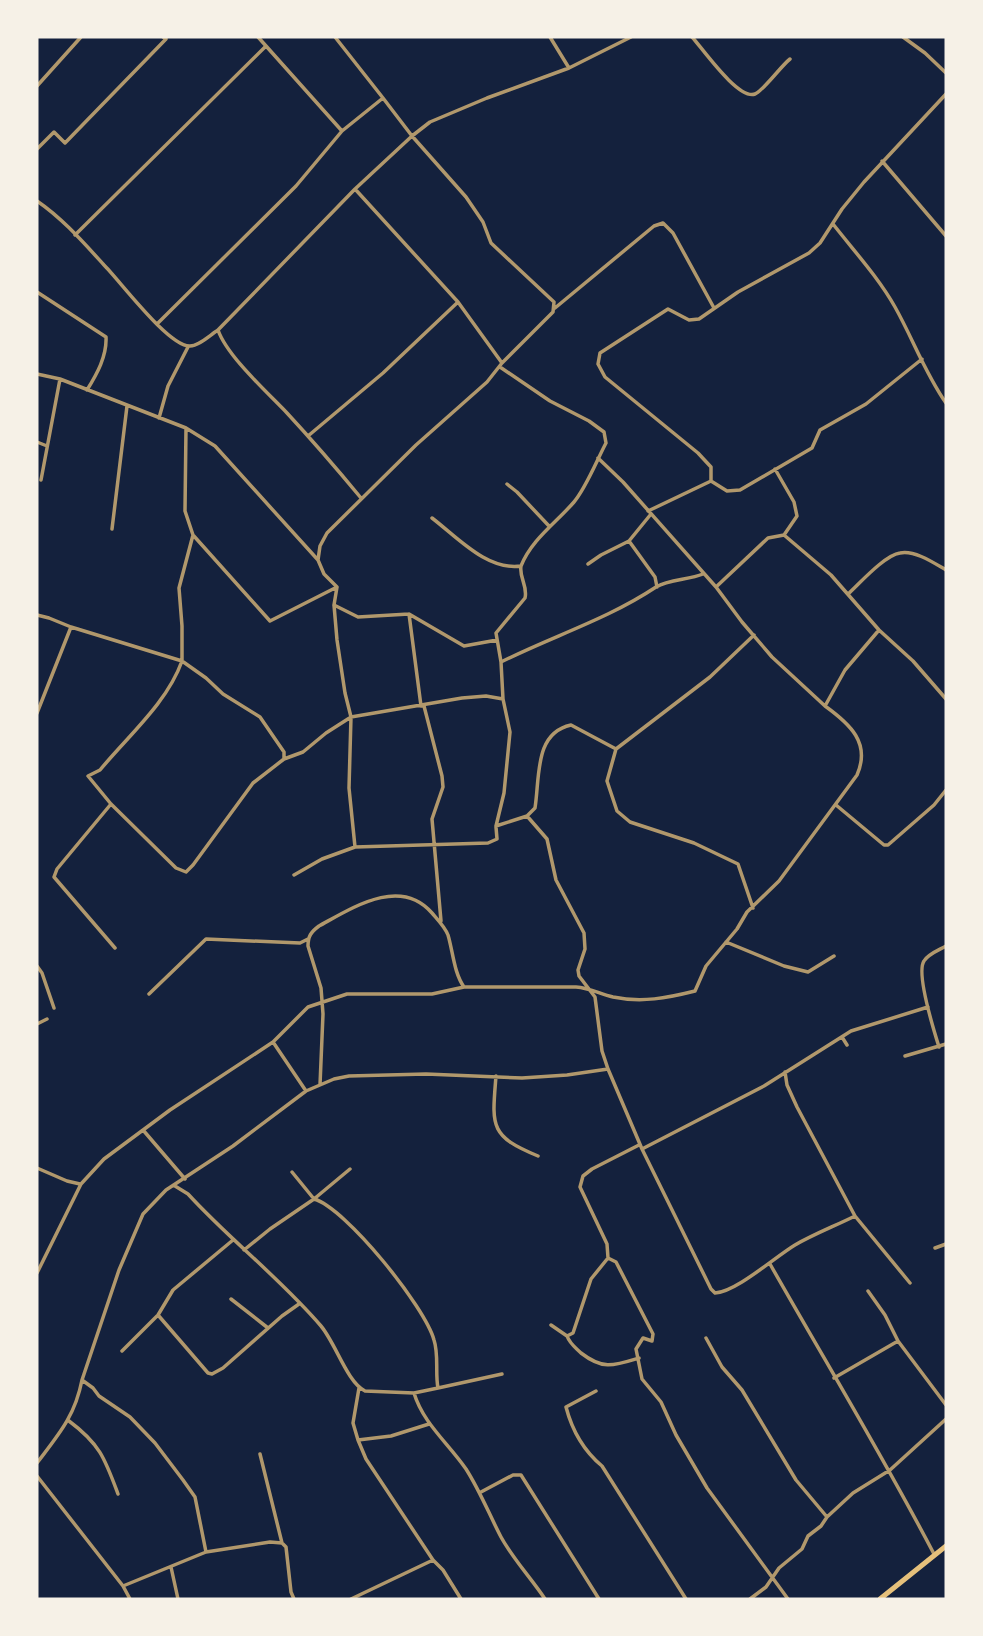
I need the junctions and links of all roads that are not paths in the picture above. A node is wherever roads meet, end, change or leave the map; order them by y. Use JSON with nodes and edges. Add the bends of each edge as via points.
{"nodes":[{"id":1,"x":80,"y":37,"type":"edge"},
{"id":2,"x":163,"y":37,"type":"edge"},
{"id":3,"x":258,"y":37,"type":"edge"},
{"id":4,"x":335,"y":37,"type":"edge"},
{"id":5,"x":550,"y":37,"type":"edge"},
{"id":6,"x":631,"y":37,"type":"edge"},
{"id":7,"x":692,"y":37,"type":"edge"},
{"id":8,"x":903,"y":37,"type":"edge"},
{"id":9,"x":266,"y":46,"type":"junction"},
{"id":10,"x":790,"y":59,"type":"dead end"},
{"id":11,"x":569,"y":68,"type":"junction"},
{"id":12,"x":946,"y":73,"type":"edge"},
{"id":13,"x":37,"y":86,"type":"edge"},
{"id":14,"x":946,"y":94,"type":"edge"},
{"id":15,"x":383,"y":98,"type":"junction"},
{"id":16,"x":342,"y":131,"type":"junction"},
{"id":17,"x":412,"y":136,"type":"junction"},
{"id":18,"x":37,"y":149,"type":"edge"},
{"id":19,"x":882,"y":161,"type":"junction"},
{"id":20,"x":355,"y":189,"type":"junction"},
{"id":21,"x":37,"y":201,"type":"edge"},
{"id":22,"x":833,"y":224,"type":"junction"},
{"id":23,"x":75,"y":236,"type":"junction"},
{"id":24,"x":946,"y":236,"type":"edge"},
{"id":25,"x":37,"y":292,"type":"edge"},
{"id":26,"x":458,"y":302,"type":"junction"},
{"id":27,"x":555,"y":309,"type":"junction"},
{"id":28,"x":714,"y":309,"type":"junction"},
{"id":29,"x":157,"y":324,"type":"junction"},
{"id":30,"x":218,"y":330,"type":"junction"},
{"id":31,"x":188,"y":347,"type":"junction"},
{"id":32,"x":922,"y":359,"type":"junction"},
{"id":33,"x":501,"y":365,"type":"junction"},
{"id":34,"x":37,"y":374,"type":"edge"},
{"id":35,"x":60,"y":379,"type":"junction"},
{"id":36,"x":87,"y":390,"type":"junction"},
{"id":37,"x":946,"y":403,"type":"edge"},
{"id":38,"x":127,"y":406,"type":"junction"},
{"id":39,"x":159,"y":418,"type":"junction"},
{"id":40,"x":186,"y":428,"type":"junction"},
{"id":41,"x":308,"y":436,"type":"junction"},
{"id":42,"x":37,"y":442,"type":"edge"},
{"id":43,"x":47,"y":446,"type":"junction"},
{"id":44,"x":598,"y":458,"type":"junction"},
{"id":45,"x":775,"y":469,"type":"junction"},
{"id":46,"x":41,"y":480,"type":"dead end"},
{"id":47,"x":710,"y":481,"type":"junction"},
{"id":48,"x":507,"y":484,"type":"dead end"},
{"id":49,"x":361,"y":498,"type":"junction"},
{"id":50,"x":649,"y":513,"type":"junction"},
{"id":51,"x":432,"y":518,"type":"dead end"},
{"id":52,"x":549,"y":526,"type":"junction"},
{"id":53,"x":112,"y":529,"type":"dead end"},
{"id":54,"x":193,"y":535,"type":"junction"},
{"id":55,"x":784,"y":535,"type":"junction"},
{"id":56,"x":629,"y":541,"type":"junction"},
{"id":57,"x":318,"y":560,"type":"junction"},
{"id":58,"x":588,"y":564,"type":"dead end"},
{"id":59,"x":521,"y":566,"type":"junction"},
{"id":60,"x":946,"y":570,"type":"edge"},
{"id":61,"x":704,"y":573,"type":"junction"},
{"id":62,"x":716,"y":586,"type":"junction"},
{"id":63,"x":337,"y":587,"type":"junction"},
{"id":64,"x":657,"y":587,"type":"junction"},
{"id":65,"x":848,"y":593,"type":"junction"},
{"id":66,"x":334,"y":605,"type":"junction"},
{"id":67,"x":409,"y":614,"type":"junction"},
{"id":68,"x":37,"y":615,"type":"edge"},
{"id":69,"x":71,"y":627,"type":"junction"},
{"id":70,"x":879,"y":630,"type":"junction"},
{"id":71,"x":754,"y":635,"type":"junction"},
{"id":72,"x":497,"y":640,"type":"junction"},
{"id":73,"x":182,"y":661,"type":"junction"},
{"id":74,"x":501,"y":662,"type":"junction"},
{"id":75,"x":503,"y":699,"type":"junction"},
{"id":76,"x":946,"y":699,"type":"edge"},
{"id":77,"x":424,"y":706,"type":"junction"},
{"id":78,"x":825,"y":706,"type":"junction"},
{"id":79,"x":37,"y":713,"type":"edge"},
{"id":80,"x":351,"y":717,"type":"junction"},
{"id":81,"x":616,"y":749,"type":"junction"},
{"id":82,"x":284,"y":759,"type":"junction"},
{"id":83,"x":946,"y":790,"type":"edge"},
{"id":84,"x":111,"y":804,"type":"junction"},
{"id":85,"x":836,"y":805,"type":"junction"},
{"id":86,"x":527,"y":816,"type":"junction"},
{"id":87,"x":496,"y":826,"type":"junction"},
{"id":88,"x":433,"y":845,"type":"junction"},
{"id":89,"x":355,"y":847,"type":"junction"},
{"id":90,"x":294,"y":875,"type":"dead end"},
{"id":91,"x":753,"y":908,"type":"junction"},
{"id":92,"x":441,"y":923,"type":"junction"},
{"id":93,"x":308,"y":939,"type":"junction"},
{"id":94,"x":726,"y":942,"type":"junction"},
{"id":95,"x":946,"y":946,"type":"edge"},
{"id":96,"x":115,"y":948,"type":"dead end"},
{"id":97,"x":834,"y":956,"type":"dead end"},
{"id":98,"x":37,"y":966,"type":"edge"},
{"id":99,"x":39,"y":974,"type":"edge"},
{"id":100,"x":464,"y":987,"type":"junction"},
{"id":101,"x":588,"y":988,"type":"junction"},
{"id":102,"x":149,"y":993,"type":"dead end"},
{"id":103,"x":322,"y":1001,"type":"junction"},
{"id":104,"x":928,"y":1007,"type":"junction"},
{"id":105,"x":54,"y":1008,"type":"dead end"},
{"id":106,"x":47,"y":1019,"type":"dead end"},
{"id":107,"x":37,"y":1024,"type":"edge"},
{"id":108,"x":842,"y":1037,"type":"junction"},
{"id":109,"x":273,"y":1042,"type":"junction"},
{"id":110,"x":946,"y":1044,"type":"edge"},
{"id":111,"x":847,"y":1045,"type":"dead end"},
{"id":112,"x":939,"y":1046,"type":"junction"},
{"id":113,"x":905,"y":1056,"type":"dead end"},
{"id":114,"x":608,"y":1069,"type":"junction"},
{"id":115,"x":785,"y":1072,"type":"junction"},
{"id":116,"x":496,"y":1076,"type":"junction"},
{"id":117,"x":320,"y":1085,"type":"junction"},
{"id":118,"x":306,"y":1091,"type":"junction"},
{"id":119,"x":143,"y":1130,"type":"junction"},
{"id":120,"x":641,"y":1147,"type":"junction"},
{"id":121,"x":538,"y":1156,"type":"dead end"},
{"id":122,"x":37,"y":1168,"type":"edge"},
{"id":123,"x":350,"y":1169,"type":"dead end"},
{"id":124,"x":292,"y":1172,"type":"dead end"},
{"id":125,"x":185,"y":1179,"type":"junction"},
{"id":126,"x":81,"y":1184,"type":"junction"},
{"id":127,"x":174,"y":1186,"type":"junction"},
{"id":128,"x":314,"y":1199,"type":"junction"},
{"id":129,"x":855,"y":1216,"type":"junction"},
{"id":130,"x":233,"y":1240,"type":"junction"},
{"id":131,"x":946,"y":1244,"type":"edge"},
{"id":132,"x":934,"y":1248,"type":"dead end"},
{"id":133,"x":244,"y":1250,"type":"junction"},
{"id":134,"x":608,"y":1258,"type":"junction"},
{"id":135,"x":770,"y":1264,"type":"junction"},
{"id":136,"x":37,"y":1273,"type":"edge"},
{"id":137,"x":910,"y":1283,"type":"dead end"},
{"id":138,"x":868,"y":1291,"type":"dead end"},
{"id":139,"x":231,"y":1299,"type":"dead end"},
{"id":140,"x":300,"y":1303,"type":"junction"},
{"id":141,"x":158,"y":1315,"type":"junction"},
{"id":142,"x":551,"y":1325,"type":"dead end"},
{"id":143,"x":268,"y":1328,"type":"junction"},
{"id":144,"x":567,"y":1336,"type":"junction"},
{"id":145,"x":706,"y":1338,"type":"dead end"},
{"id":146,"x":898,"y":1341,"type":"junction"},
{"id":147,"x":122,"y":1352,"type":"dead end"},
{"id":148,"x":639,"y":1358,"type":"junction"},
{"id":149,"x":502,"y":1374,"type":"dead end"},
{"id":150,"x":834,"y":1378,"type":"junction"},
{"id":151,"x":82,"y":1380,"type":"junction"},
{"id":152,"x":359,"y":1388,"type":"junction"},
{"id":153,"x":438,"y":1388,"type":"junction"},
{"id":154,"x":596,"y":1391,"type":"dead end"},
{"id":155,"x":414,"y":1393,"type":"junction"},
{"id":156,"x":946,"y":1405,"type":"edge"},
{"id":157,"x":946,"y":1419,"type":"edge"},
{"id":158,"x":69,"y":1421,"type":"junction"},
{"id":159,"x":429,"y":1424,"type":"junction"},
{"id":160,"x":358,"y":1440,"type":"junction"},
{"id":161,"x":260,"y":1454,"type":"dead end"},
{"id":162,"x":37,"y":1463,"type":"edge"},
{"id":163,"x":890,"y":1470,"type":"junction"},
{"id":164,"x":37,"y":1476,"type":"edge"},
{"id":165,"x":481,"y":1492,"type":"junction"},
{"id":166,"x":118,"y":1494,"type":"dead end"},
{"id":167,"x":827,"y":1517,"type":"junction"},
{"id":168,"x":282,"y":1543,"type":"junction"},
{"id":169,"x":946,"y":1546,"type":"edge"},
{"id":170,"x":206,"y":1552,"type":"junction"},
{"id":171,"x":935,"y":1555,"type":"junction"},
{"id":172,"x":433,"y":1560,"type":"junction"},
{"id":173,"x":171,"y":1567,"type":"junction"},
{"id":174,"x":773,"y":1578,"type":"junction"},
{"id":175,"x":123,"y":1586,"type":"junction"},
{"id":176,"x":130,"y":1599,"type":"edge"},
{"id":177,"x":178,"y":1599,"type":"edge"},
{"id":178,"x":294,"y":1599,"type":"edge"},
{"id":179,"x":351,"y":1599,"type":"edge"},
{"id":180,"x":461,"y":1599,"type":"edge"},
{"id":181,"x":545,"y":1599,"type":"edge"},
{"id":182,"x":599,"y":1599,"type":"edge"},
{"id":183,"x":686,"y":1599,"type":"edge"},
{"id":184,"x":750,"y":1599,"type":"edge"},
{"id":185,"x":788,"y":1599,"type":"edge"},
{"id":186,"x":880,"y":1599,"type":"edge"}],
"edges":[{"from":1,"to":13,"type":"street"},
{"from":2,"to":18,"type":"street","via":[[166,39],[65,143],[54,132]]},
{"from":3,"to":9,"type":"street"},
{"from":4,"to":15,"type":"street"},
{"from":5,"to":11,"type":"street"},
{"from":6,"to":11,"type":"street"},
{"from":7,"to":10,"type":"street","via":[[721,73],[746,94],[762,89]]},
{"from":8,"to":12,"type":"street"},
{"from":9,"to":16,"type":"street"},
{"from":9,"to":23,"type":"street"},
{"from":11,"to":17,"type":"street","via":[[464,107]]},
{"from":14,"to":19,"type":"street"},
{"from":15,"to":16,"type":"street"},
{"from":15,"to":17,"type":"street"},
{"from":16,"to":29,"type":"street","via":[[296,186]]},
{"from":17,"to":20,"type":"street"},
{"from":17,"to":27,"type":"street","via":[[466,197],[491,243],[551,299]]},
{"from":19,"to":22,"type":"street"},
{"from":19,"to":24,"type":"street"},
{"from":20,"to":26,"type":"street"},
{"from":20,"to":30,"type":"street"},
{"from":21,"to":23,"type":"street"},
{"from":22,"to":28,"type":"street","via":[[809,253]]},
{"from":22,"to":32,"type":"street","via":[[878,279]]},
{"from":23,"to":29,"type":"street"},
{"from":25,"to":36,"type":"street","via":[[106,337],[98,374]]},
{"from":26,"to":33,"type":"street"},
{"from":26,"to":41,"type":"street"},
{"from":27,"to":28,"type":"street","via":[[663,223],[673,233]]},
{"from":27,"to":33,"type":"street"},
{"from":28,"to":47,"type":"street","via":[[694,320],[671,309],[663,311],[600,353],[598,364],[605,377],[698,453],[711,467]]},
{"from":29,"to":31,"type":"street"},
{"from":30,"to":31,"type":"street"},
{"from":30,"to":41,"type":"street"},
{"from":31,"to":39,"type":"street","via":[[168,386]]},
{"from":32,"to":37,"type":"street"},
{"from":32,"to":45,"type":"street","via":[[866,404],[820,430],[812,448]]},
{"from":33,"to":44,"type":"street","via":[[604,432],[606,443]]},
{"from":33,"to":49,"type":"street"},
{"from":34,"to":35,"type":"street"},
{"from":35,"to":36,"type":"street"},
{"from":35,"to":43,"type":"street"},
{"from":36,"to":38,"type":"street"},
{"from":38,"to":39,"type":"street"},
{"from":38,"to":53,"type":"street"},
{"from":39,"to":40,"type":"street"},
{"from":40,"to":54,"type":"street","via":[[185,512]]},
{"from":40,"to":57,"type":"street","via":[[215,446]]},
{"from":41,"to":49,"type":"street"},
{"from":42,"to":43,"type":"street"},
{"from":43,"to":46,"type":"street"},
{"from":44,"to":50,"type":"street"},
{"from":44,"to":52,"type":"street","via":[[576,500]]},
{"from":45,"to":47,"type":"street","via":[[736,491]]},
{"from":45,"to":55,"type":"street","via":[[797,516]]},
{"from":47,"to":50,"type":"street"},
{"from":48,"to":52,"type":"street"},
{"from":49,"to":57,"type":"street","via":[[327,533]]},
{"from":50,"to":56,"type":"street"},
{"from":50,"to":61,"type":"street"},
{"from":51,"to":59,"type":"street","via":[[487,559],[503,566]]},
{"from":52,"to":59,"type":"street"},
{"from":54,"to":63,"type":"street","via":[[270,621]]},
{"from":54,"to":73,"type":"street","via":[[178,588]]},
{"from":55,"to":62,"type":"street","via":[[768,538]]},
{"from":55,"to":65,"type":"street"},
{"from":56,"to":58,"type":"street"},
{"from":56,"to":64,"type":"street"},
{"from":57,"to":63,"type":"street"},
{"from":59,"to":72,"type":"street","via":[[525,598],[499,628]]},
{"from":60,"to":65,"type":"street","via":[[908,553],[897,553]]},
{"from":61,"to":62,"type":"street"},
{"from":61,"to":64,"type":"street"},
{"from":62,"to":71,"type":"street"},
{"from":63,"to":66,"type":"street"},
{"from":64,"to":74,"type":"street","via":[[637,601]]},
{"from":65,"to":70,"type":"street"},
{"from":66,"to":67,"type":"street","via":[[358,617]]},
{"from":66,"to":80,"type":"street"},
{"from":67,"to":72,"type":"street","via":[[464,646]]},
{"from":67,"to":77,"type":"street"},
{"from":68,"to":69,"type":"street"},
{"from":69,"to":73,"type":"street"},
{"from":69,"to":79,"type":"street"},
{"from":70,"to":76,"type":"street"},
{"from":70,"to":78,"type":"street","via":[[845,670]]},
{"from":71,"to":78,"type":"street"},
{"from":71,"to":81,"type":"street","via":[[710,677]]},
{"from":72,"to":74,"type":"street"},
{"from":73,"to":82,"type":"street","via":[[260,718],[284,752]]},
{"from":73,"to":84,"type":"street","via":[[159,702],[100,770],[88,776]]},
{"from":74,"to":75,"type":"street"},
{"from":75,"to":77,"type":"street","via":[[462,698]]},
{"from":75,"to":87,"type":"street","via":[[510,732]]},
{"from":77,"to":80,"type":"street"},
{"from":77,"to":88,"type":"street","via":[[443,787],[432,819]]},
{"from":78,"to":85,"type":"street","via":[[850,728],[862,755],[857,775]]},
{"from":80,"to":82,"type":"street","via":[[303,752]]},
{"from":80,"to":89,"type":"street","via":[[349,788]]},
{"from":81,"to":86,"type":"street","via":[[571,725],[557,728],[544,743],[535,808]]},
{"from":81,"to":91,"type":"street","via":[[607,781],[617,811],[630,822],[694,843],[738,864]]},
{"from":82,"to":84,"type":"street","via":[[253,783],[186,872],[176,868]]},
{"from":83,"to":85,"type":"street","via":[[888,845]]},
{"from":84,"to":96,"type":"street","via":[[54,877]]},
{"from":85,"to":91,"type":"street"},
{"from":86,"to":87,"type":"street"},
{"from":86,"to":101,"type":"street","via":[[547,839],[556,880],[584,933],[586,949],[578,970]]},
{"from":87,"to":88,"type":"street","via":[[497,839],[488,843]]},
{"from":88,"to":89,"type":"street"},
{"from":88,"to":92,"type":"street"},
{"from":89,"to":90,"type":"street"},
{"from":91,"to":94,"type":"street"},
{"from":92,"to":93,"type":"street","via":[[425,905],[410,897],[380,896],[318,926]]},
{"from":92,"to":100,"type":"street"},
{"from":93,"to":102,"type":"street","via":[[300,943],[206,939]]},
{"from":93,"to":103,"type":"street"},
{"from":94,"to":97,"type":"street","via":[[808,972]]},
{"from":94,"to":101,"type":"street","via":[[706,966],[695,992],[642,1001]]},
{"from":95,"to":104,"type":"street","via":[[921,964]]},
{"from":98,"to":99,"type":"street"},
{"from":99,"to":105,"type":"street"},
{"from":100,"to":101,"type":"street"},
{"from":100,"to":103,"type":"street","via":[[432,994],[347,994]]},
{"from":101,"to":114,"type":"street","via":[[595,997]]},
{"from":103,"to":109,"type":"street","via":[[308,1007]]},
{"from":103,"to":117,"type":"street"},
{"from":104,"to":108,"type":"street"},
{"from":104,"to":112,"type":"street"},
{"from":106,"to":107,"type":"street"},
{"from":108,"to":111,"type":"street"},
{"from":108,"to":115,"type":"street"},
{"from":109,"to":118,"type":"street"},
{"from":109,"to":119,"type":"street"},
{"from":110,"to":112,"type":"street"},
{"from":112,"to":113,"type":"street"},
{"from":114,"to":116,"type":"street","via":[[522,1078]]},
{"from":114,"to":120,"type":"street"},
{"from":115,"to":120,"type":"street"},
{"from":115,"to":129,"type":"street","via":[[797,1107]]},
{"from":116,"to":117,"type":"street","via":[[349,1076]]},
{"from":116,"to":121,"type":"street","via":[[494,1116],[501,1136]]},
{"from":117,"to":118,"type":"street"},
{"from":118,"to":125,"type":"street"},
{"from":119,"to":125,"type":"street"},
{"from":119,"to":126,"type":"street","via":[[104,1159]]},
{"from":120,"to":134,"type":"street","via":[[583,1176],[580,1187],[607,1244]]},
{"from":120,"to":135,"type":"street","via":[[715,1293]]},
{"from":122,"to":126,"type":"street"},
{"from":123,"to":128,"type":"street"},
{"from":124,"to":128,"type":"street"},
{"from":125,"to":127,"type":"street"},
{"from":126,"to":136,"type":"street"},
{"from":127,"to":130,"type":"street","via":[[188,1194]]},
{"from":127,"to":151,"type":"street","via":[[143,1214]]},
{"from":128,"to":133,"type":"street"},
{"from":128,"to":153,"type":"street","via":[[378,1253],[421,1312],[435,1341]]},
{"from":129,"to":135,"type":"street","via":[[794,1246]]},
{"from":129,"to":137,"type":"street"},
{"from":130,"to":133,"type":"street"},
{"from":130,"to":141,"type":"street","via":[[173,1290]]},
{"from":131,"to":132,"type":"street"},
{"from":133,"to":140,"type":"street"},
{"from":134,"to":144,"type":"street","via":[[591,1279],[573,1333]]},
{"from":134,"to":148,"type":"street","via":[[616,1262],[653,1334],[652,1341],[643,1338],[636,1349]]},
{"from":135,"to":150,"type":"street"},
{"from":138,"to":146,"type":"street"},
{"from":139,"to":143,"type":"street"},
{"from":140,"to":143,"type":"street"},
{"from":140,"to":152,"type":"street","via":[[332,1340]]},
{"from":141,"to":143,"type":"street","via":[[212,1374]]},
{"from":141,"to":147,"type":"street"},
{"from":142,"to":144,"type":"street"},
{"from":144,"to":148,"type":"street","via":[[569,1343],[594,1363],[613,1366]]},
{"from":145,"to":167,"type":"street","via":[[796,1480]]},
{"from":146,"to":150,"type":"street"},
{"from":146,"to":156,"type":"street"},
{"from":148,"to":174,"type":"street","via":[[642,1380],[661,1402],[707,1488]]},
{"from":149,"to":153,"type":"street"},
{"from":150,"to":163,"type":"street"},
{"from":151,"to":158,"type":"street"},
{"from":151,"to":170,"type":"street","via":[[130,1417],[183,1480],[195,1497]]},
{"from":152,"to":155,"type":"street"},
{"from":152,"to":160,"type":"street","via":[[353,1423]]},
{"from":153,"to":155,"type":"street"},
{"from":154,"to":183,"type":"street","via":[[566,1407],[575,1433],[602,1466]]},
{"from":155,"to":159,"type":"street"},
{"from":157,"to":163,"type":"street"},
{"from":158,"to":162,"type":"street"},
{"from":158,"to":166,"type":"street","via":[[88,1434],[104,1456]]},
{"from":159,"to":160,"type":"street"},
{"from":159,"to":165,"type":"street"},
{"from":160,"to":172,"type":"street"},
{"from":161,"to":168,"type":"street"},
{"from":163,"to":167,"type":"street","via":[[853,1493]]},
{"from":163,"to":171,"type":"street"},
{"from":164,"to":175,"type":"street"},
{"from":165,"to":181,"type":"street","via":[[502,1537]]},
{"from":165,"to":182,"type":"street","via":[[520,1475]]},
{"from":167,"to":174,"type":"street"},
{"from":168,"to":170,"type":"street"},
{"from":168,"to":178,"type":"street"},
{"from":169,"to":171,"type":"main road"},
{"from":170,"to":173,"type":"street"},
{"from":171,"to":186,"type":"main road"},
{"from":172,"to":179,"type":"street"},
{"from":172,"to":180,"type":"street"},
{"from":173,"to":175,"type":"street"},
{"from":173,"to":177,"type":"street"},
{"from":174,"to":184,"type":"street"},
{"from":174,"to":185,"type":"street"},
{"from":175,"to":176,"type":"street"}]}
